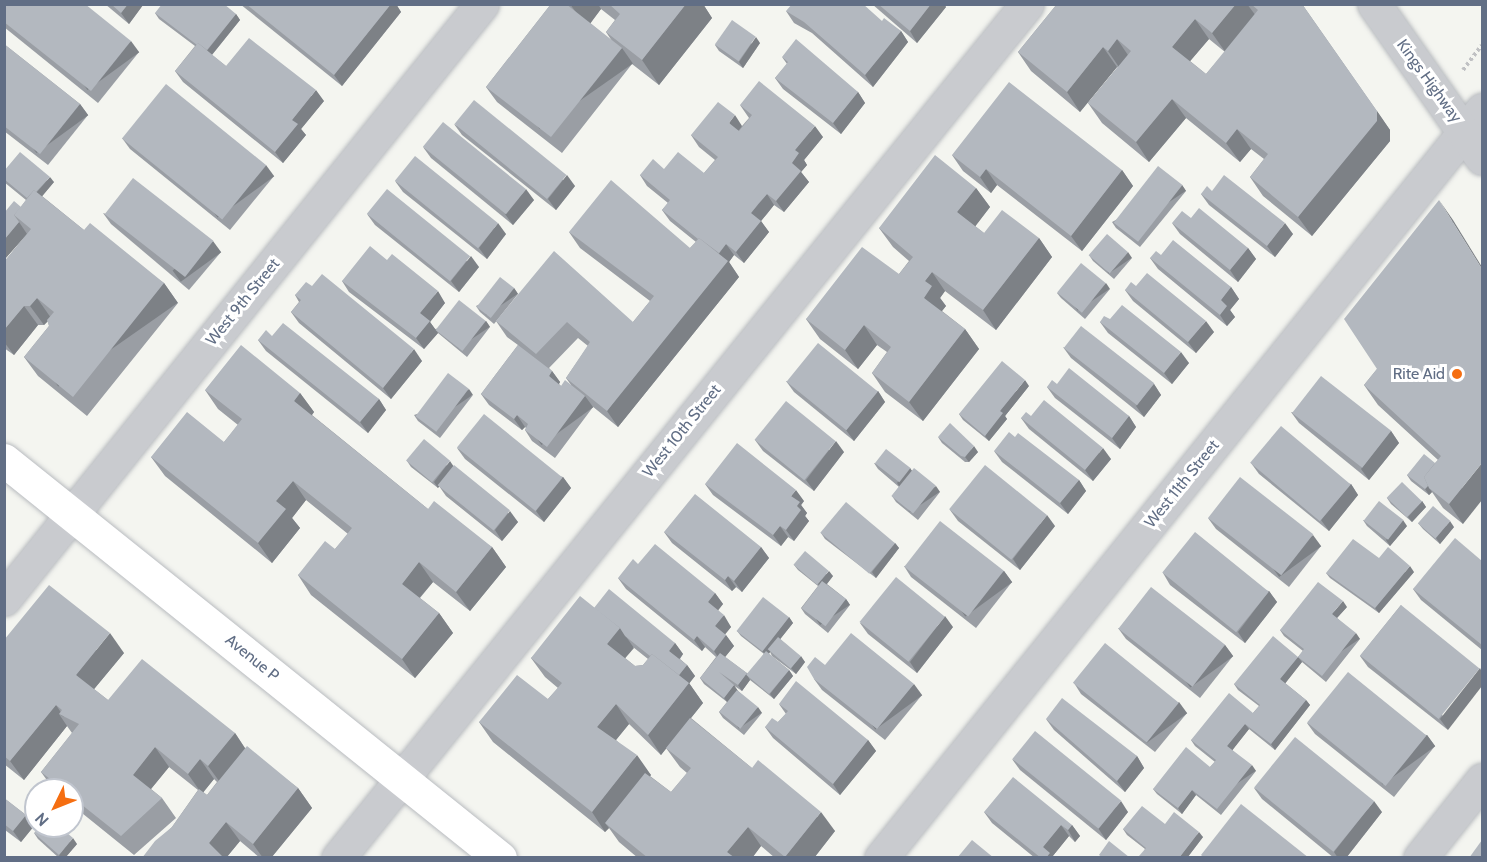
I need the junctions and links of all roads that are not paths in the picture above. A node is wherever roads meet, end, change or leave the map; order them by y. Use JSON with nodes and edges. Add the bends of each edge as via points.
{"nodes":[{"id":1,"x":482,"y":4,"type":"edge"},
{"id":2,"x":1027,"y":4,"type":"edge"},
{"id":3,"x":1374,"y":4,"type":"edge"},
{"id":4,"x":1477,"y":133,"type":"edge"},
{"id":5,"x":4,"y":460,"type":"edge"},
{"id":6,"x":72,"y":514,"type":"junction"},
{"id":7,"x":4,"y":599,"type":"edge"},
{"id":8,"x":401,"y":778,"type":"junction"},
{"id":9,"x":1482,"y":780,"type":"edge"},
{"id":10,"x":338,"y":858,"type":"edge"},
{"id":11,"x":500,"y":858,"type":"edge"},
{"id":12,"x":881,"y":858,"type":"edge"},
{"id":13,"x":1420,"y":858,"type":"edge"}],
"edges":[{"from":1,"to":6,"type":"street","name":"West 9th Street"},
{"from":2,"to":8,"type":"street","name":"West 10th Street"},
{"from":3,"to":4,"type":"street","name":"Kings Highway"},
{"from":4,"to":12,"type":"street","name":"West 11th Street"},
{"from":5,"to":6,"type":"main road","name":"Avenue P"},
{"from":6,"to":7,"type":"street","name":"West 9th Street"},
{"from":6,"to":8,"type":"main road","name":"Avenue P"},
{"from":8,"to":10,"type":"street","name":"West 10th Street"},
{"from":8,"to":11,"type":"main road","name":"Avenue P"},
{"from":9,"to":13,"type":"street"}]}
